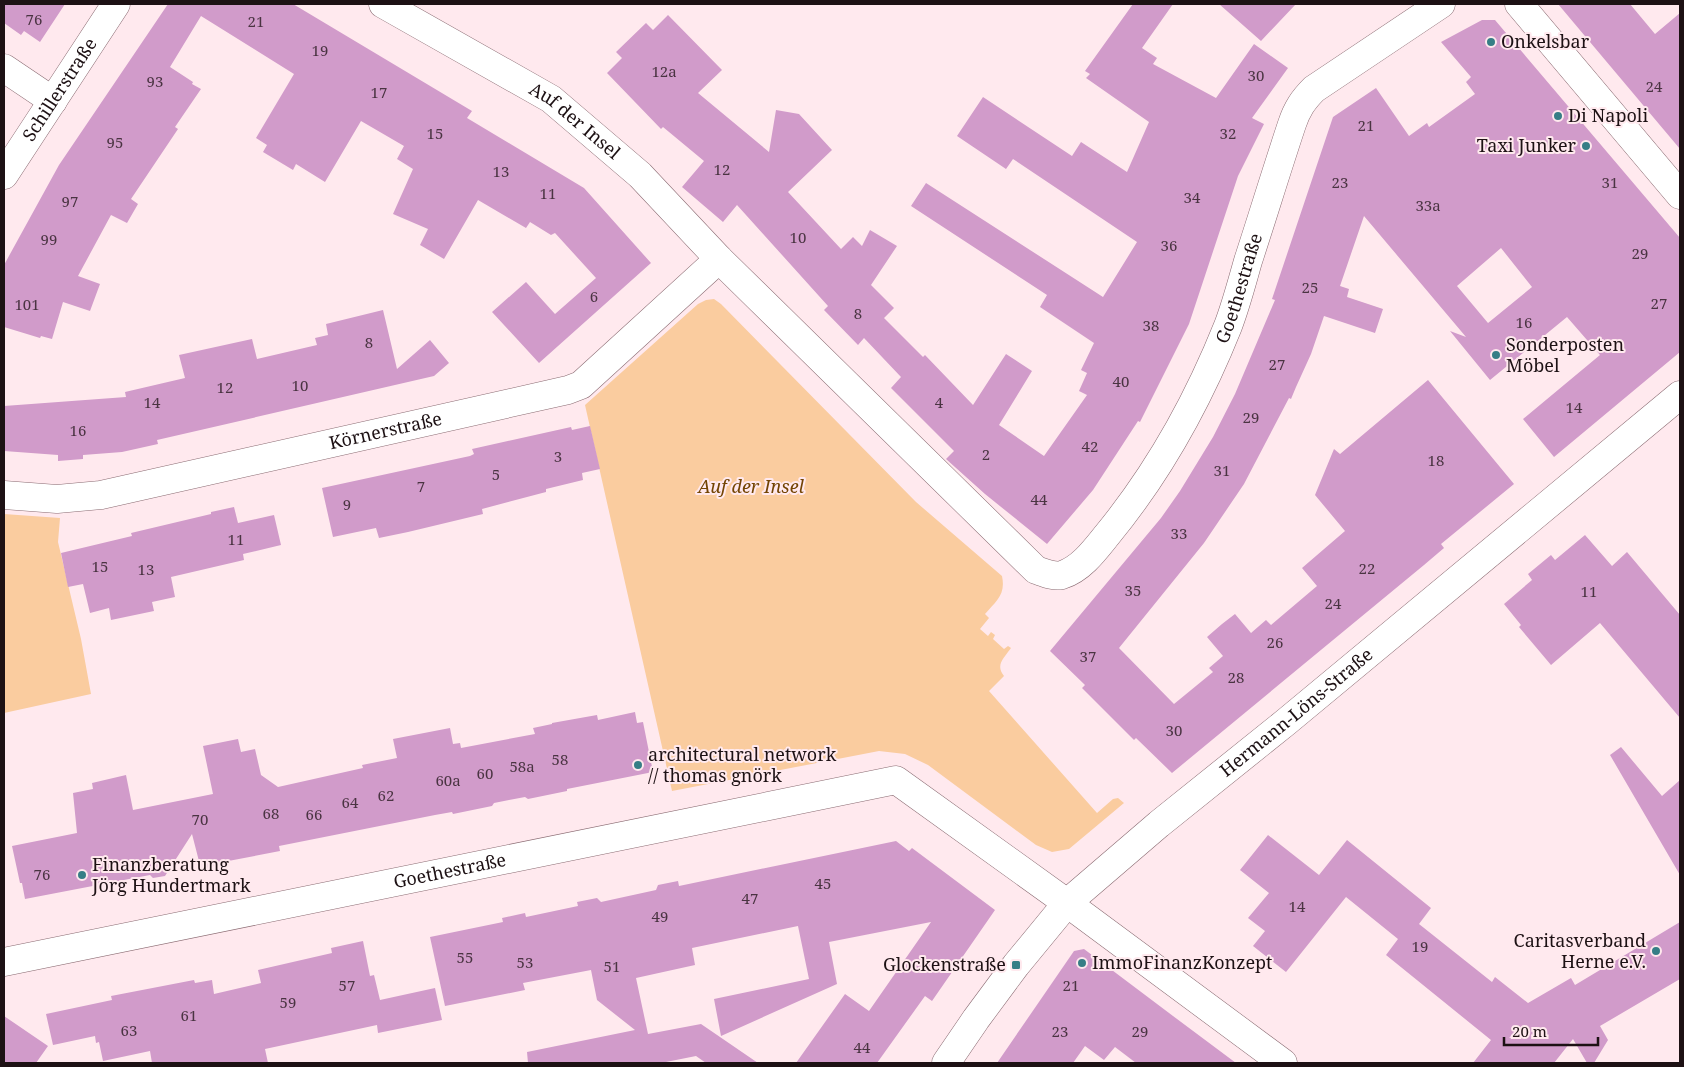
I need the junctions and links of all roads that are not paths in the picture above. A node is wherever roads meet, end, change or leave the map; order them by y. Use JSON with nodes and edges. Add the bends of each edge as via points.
{"nodes":[{"id":1,"x":116,"y":4,"type":"edge"},
{"id":2,"x":383,"y":4,"type":"edge"},
{"id":3,"x":1441,"y":4,"type":"edge"},
{"id":4,"x":1519,"y":4,"type":"edge"},
{"id":5,"x":4,"y":68,"type":"edge"},
{"id":6,"x":53,"y":101,"type":"junction"},
{"id":7,"x":4,"y":175,"type":"edge"},
{"id":8,"x":1680,"y":195,"type":"edge"},
{"id":9,"x":719,"y":259,"type":"junction"},
{"id":10,"x":1680,"y":395,"type":"edge"},
{"id":11,"x":4,"y":495,"type":"edge"},
{"id":12,"x":1036,"y":570,"type":"joint"},
{"id":13,"x":1067,"y":903,"type":"junction"},
{"id":14,"x":4,"y":962,"type":"edge"},
{"id":15,"x":946,"y":1063,"type":"edge"},
{"id":16,"x":1282,"y":1063,"type":"edge"}],
"edges":[{"from":1,"to":6,"type":"street","name":"Schillerstraße"},
{"from":2,"to":9,"type":"street","name":"Auf der Insel","via":[[551,99],[640,175]]},
{"from":3,"to":12,"type":"street","name":"Goethestraße","via":[[1314,89],[1304,99],[1296,111],[1228,325],[1175,435],[1124,514],[1088,557],[1062,575],[1051,576]]},
{"from":4,"to":8,"type":"street"},
{"from":5,"to":6,"type":"street"},
{"from":6,"to":7,"type":"street","name":"Schillerstraße"},
{"from":9,"to":11,"type":"street","name":"Körnerstraße","via":[[582,385],[568,390],[101,495],[57,499]]},
{"from":9,"to":12,"type":"street","name":"Auf der Insel"},
{"from":10,"to":13,"type":"street","name":"Hermann-Löns-Straße"},
{"from":13,"to":14,"type":"street","name":"Goethestraße","via":[[896,780]]},
{"from":13,"to":15,"type":"street","name":"Hermann-Löns-Straße","via":[[1016,965]]},
{"from":13,"to":16,"type":"street"}]}
